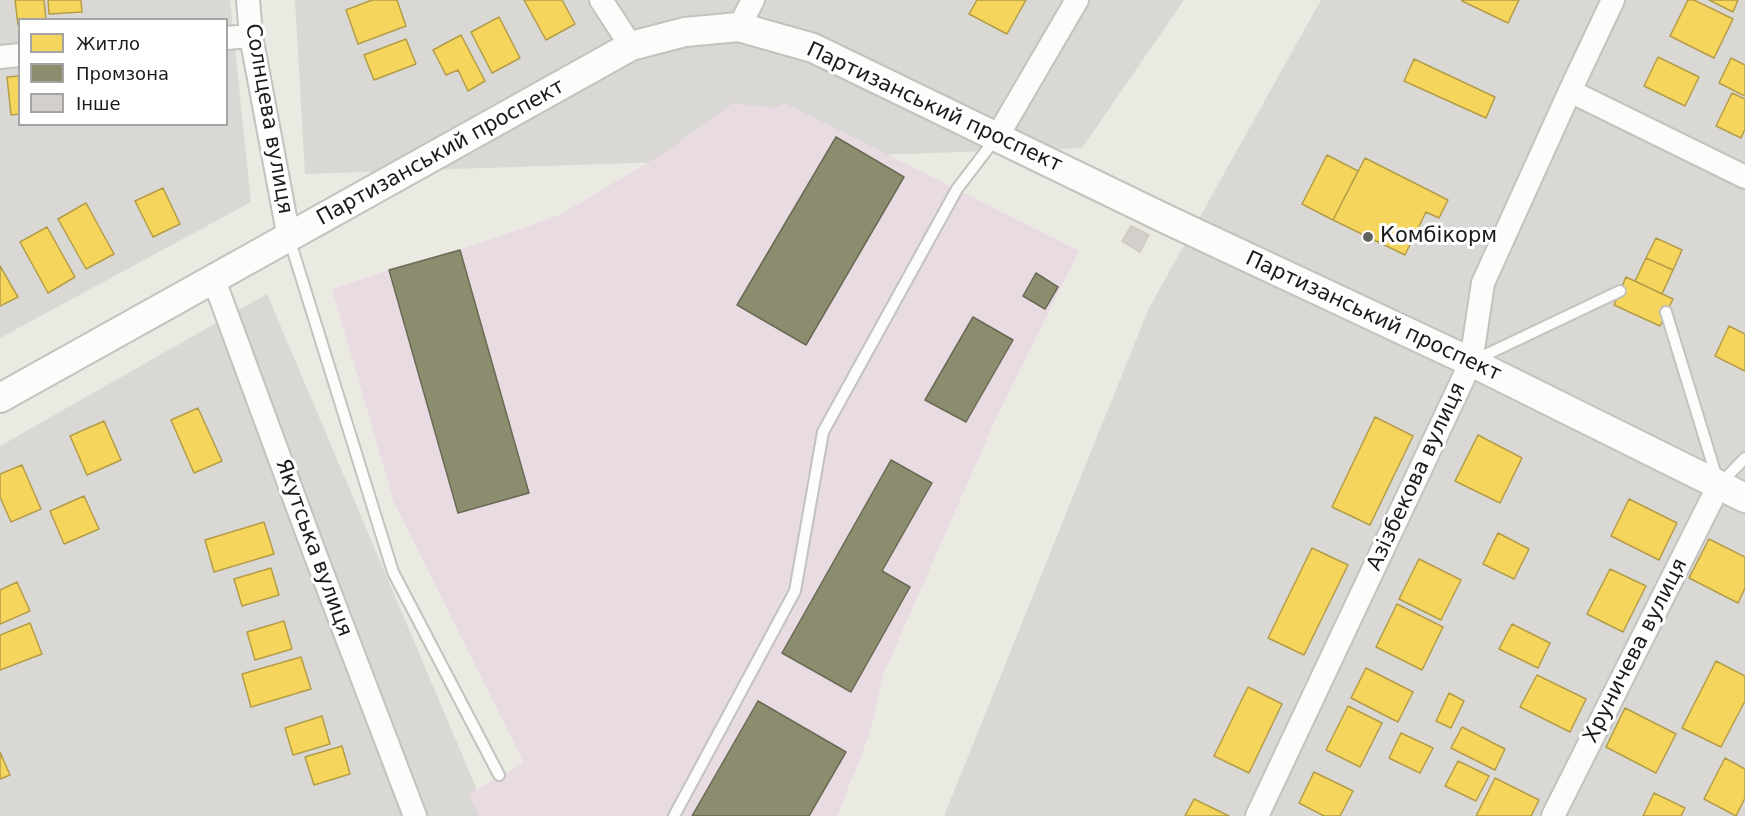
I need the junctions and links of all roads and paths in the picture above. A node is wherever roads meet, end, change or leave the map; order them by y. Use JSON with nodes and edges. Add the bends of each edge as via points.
{"nodes":[{"id":1,"x":248,"y":0,"type":"edge"},
{"id":2,"x":601,"y":0,"type":"edge"},
{"id":3,"x":753,"y":0,"type":"edge"},
{"id":4,"x":1077,"y":0,"type":"edge"},
{"id":5,"x":1614,"y":0,"type":"edge"},
{"id":6,"x":739,"y":27,"type":"junction"},
{"id":7,"x":251,"y":36,"type":"junction"},
{"id":8,"x":228,"y":38,"type":"edge"},
{"id":9,"x":631,"y":46,"type":"junction"},
{"id":10,"x":18,"y":55,"type":"edge"},
{"id":11,"x":0,"y":57,"type":"edge"},
{"id":12,"x":1570,"y":91,"type":"junction"},
{"id":13,"x":997,"y":137,"type":"junction"},
{"id":14,"x":1745,"y":177,"type":"edge"},
{"id":15,"x":289,"y":238,"type":"junction"},
{"id":16,"x":214,"y":280,"type":"junction"},
{"id":17,"x":1620,"y":291,"type":"dead end"},
{"id":18,"x":1666,"y":312,"type":"dead end"},
{"id":19,"x":1471,"y":362,"type":"junction"},
{"id":20,"x":0,"y":398,"type":"edge"},
{"id":21,"x":1745,"y":458,"type":"edge"},
{"id":22,"x":1719,"y":485,"type":"junction"},
{"id":23,"x":1745,"y":498,"type":"edge"},
{"id":24,"x":499,"y":775,"type":"dead end"},
{"id":25,"x":415,"y":816,"type":"edge"},
{"id":26,"x":674,"y":816,"type":"edge"},
{"id":27,"x":1257,"y":816,"type":"edge"},
{"id":28,"x":1553,"y":816,"type":"edge"}],
"edges":[{"from":1,"to":7,"type":"street","name":"Солнцева вулиця"},
{"from":2,"to":9,"type":"street"},
{"from":3,"to":6,"type":"street"},
{"from":4,"to":13,"type":"street"},
{"from":5,"to":12,"type":"street","name":"Азізбекова вулиця"},
{"from":6,"to":9,"type":"street","name":"Партизанський проспект","via":[[685,32]]},
{"from":6,"to":13,"type":"street","name":"Партизанський проспект","via":[[813,48]]},
{"from":7,"to":8,"type":"street"},
{"from":7,"to":15,"type":"street","name":"Солнцева вулиця"},
{"from":9,"to":15,"type":"street","name":"Партизанський проспект"},
{"from":10,"to":11,"type":"street"},
{"from":12,"to":14,"type":"street"},
{"from":12,"to":19,"type":"street","name":"Азізбекова вулиця","via":[[1483,283]]},
{"from":13,"to":19,"type":"street","name":"Партизанський проспект"},
{"from":13,"to":26,"type":"lane","via":[[957,189],[823,432],[795,591]]},
{"from":15,"to":16,"type":"street","name":"Партизанський проспект"},
{"from":15,"to":24,"type":"lane","via":[[393,573]]},
{"from":16,"to":20,"type":"street","name":"Партизанський проспект"},
{"from":16,"to":25,"type":"street","name":"Якутська вулиця"},
{"from":17,"to":19,"type":"lane"},
{"from":18,"to":22,"type":"lane"},
{"from":19,"to":22,"type":"street","name":"Партизанський проспект"},
{"from":19,"to":27,"type":"street","name":"Азізбекова вулиця"},
{"from":21,"to":22,"type":"lane"},
{"from":22,"to":23,"type":"street","name":"Партизанський проспект"},
{"from":22,"to":28,"type":"street","name":"Хруничева вулиця"}]}
